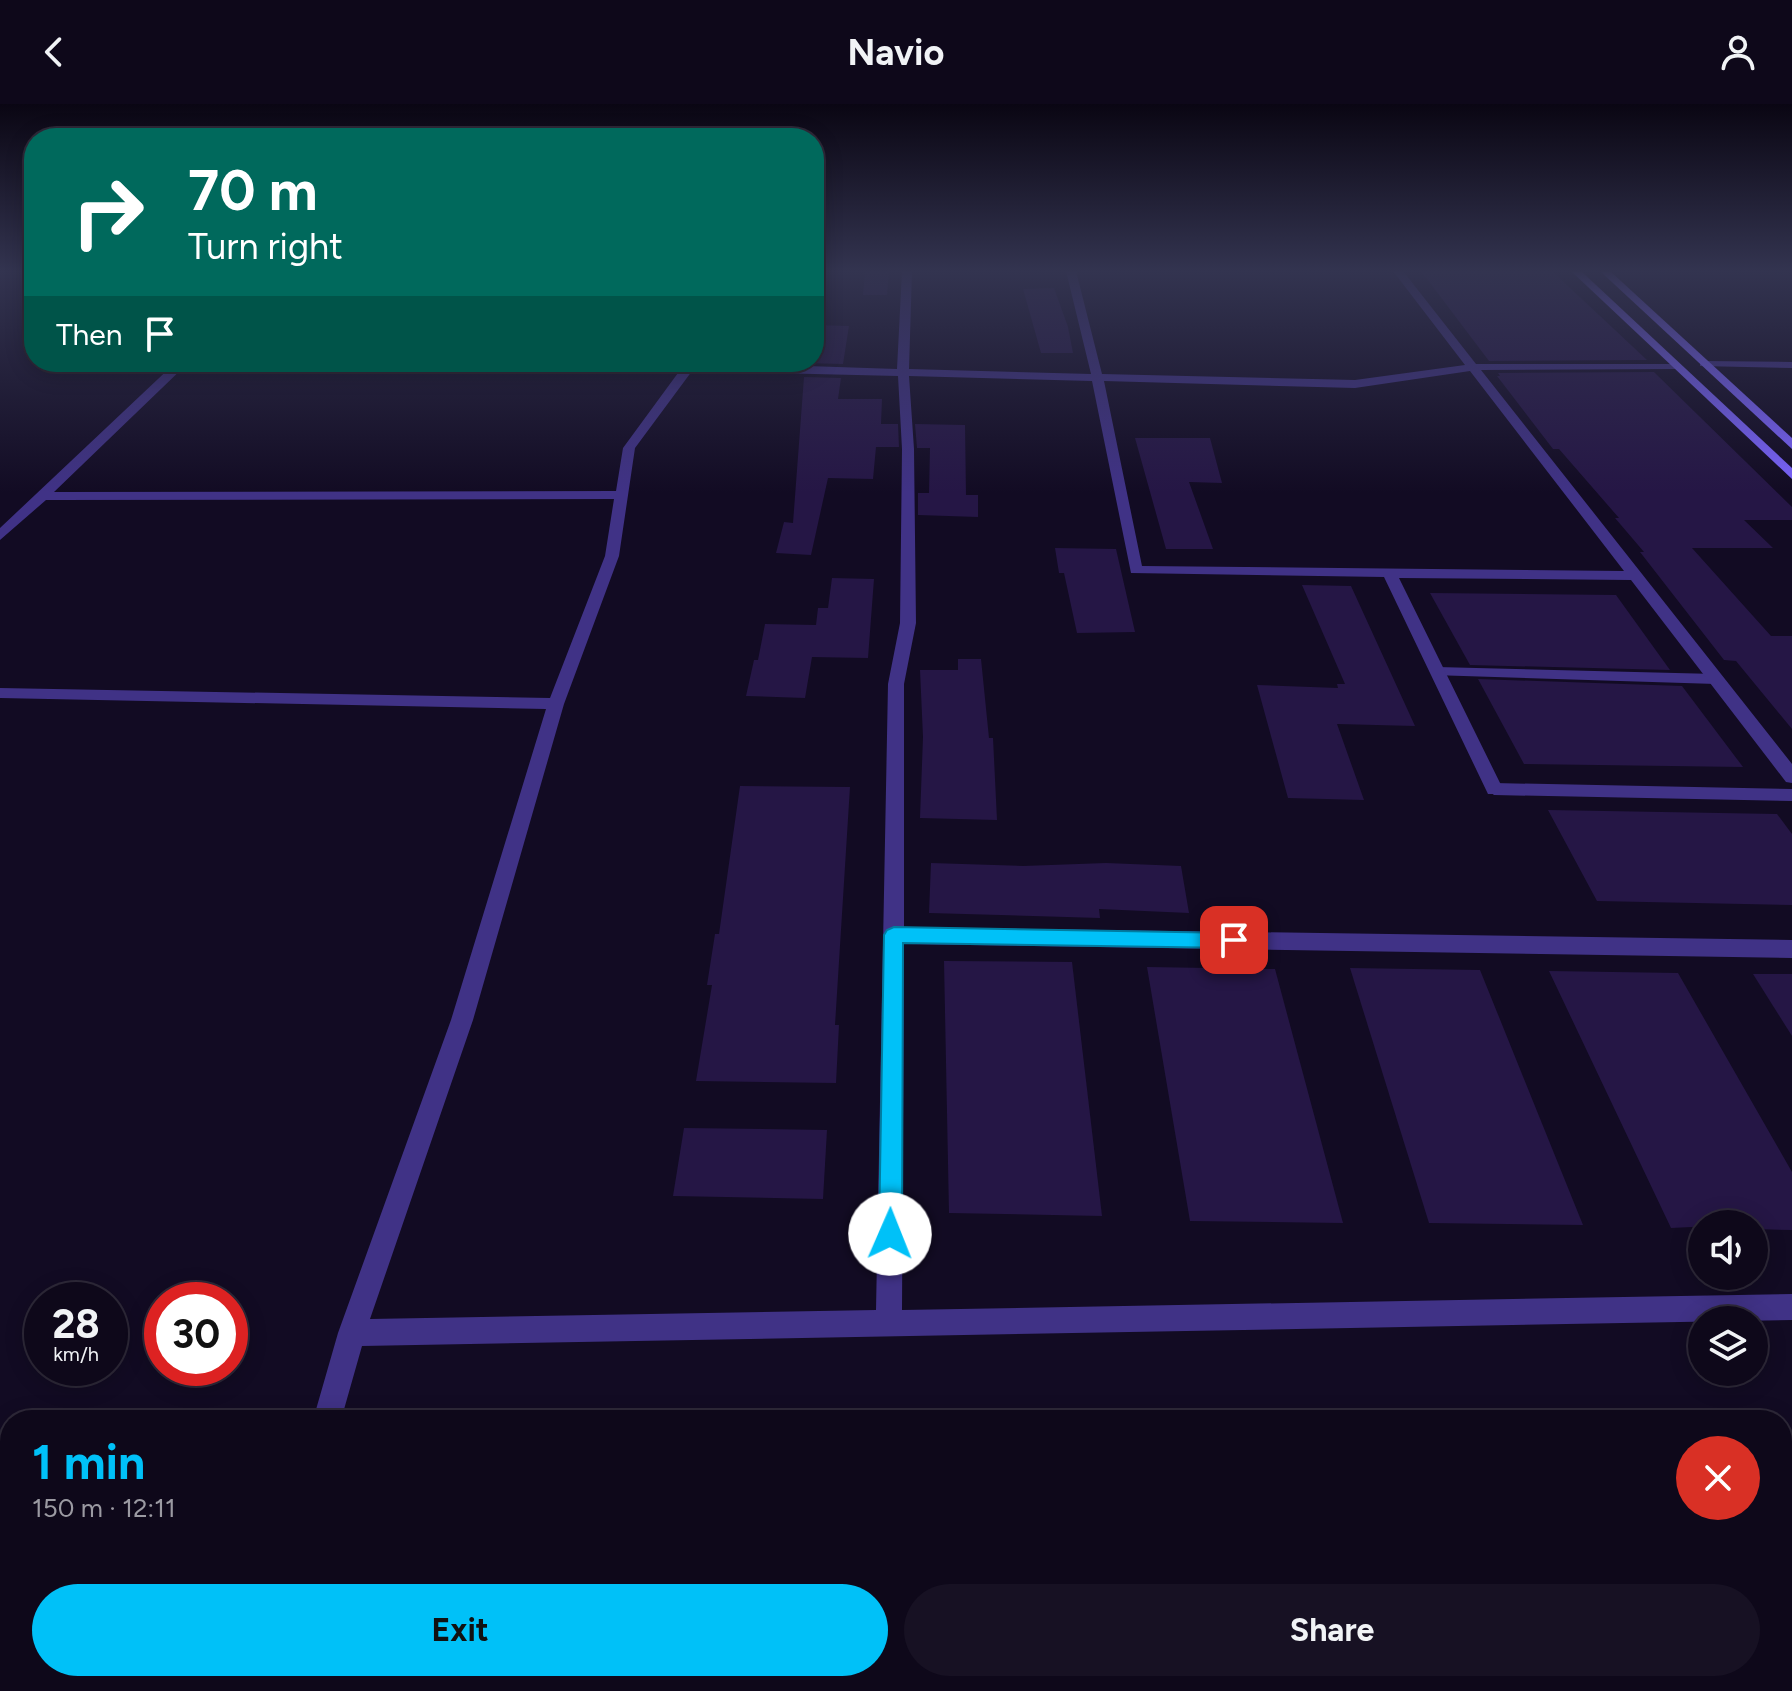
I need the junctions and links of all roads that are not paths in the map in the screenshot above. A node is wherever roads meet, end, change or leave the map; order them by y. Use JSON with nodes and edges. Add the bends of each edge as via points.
{"nodes":[{"id":1,"x":904,"y":345,"type":"edge"},
{"id":2,"x":1089,"y":345,"type":"edge"},
{"id":3,"x":1456,"y":345,"type":"edge"},
{"id":4,"x":1655,"y":345,"type":"edge"},
{"id":5,"x":1684,"y":345,"type":"edge"},
{"id":6,"x":1704,"y":364,"type":"junction"},
{"id":7,"x":1792,"y":365,"type":"edge"},
{"id":8,"x":1677,"y":366,"type":"junction"},
{"id":9,"x":1473,"y":367,"type":"junction"},
{"id":10,"x":824,"y":368,"type":"edge"},
{"id":11,"x":903,"y":371,"type":"junction"},
{"id":12,"x":172,"y":372,"type":"edge"},
{"id":13,"x":684,"y":372,"type":"edge"},
{"id":14,"x":1097,"y":376,"type":"junction"},
{"id":15,"x":1792,"y":445,"type":"edge"},
{"id":16,"x":1792,"y":475,"type":"edge"},
{"id":17,"x":622,"y":495,"type":"junction"},
{"id":18,"x":42,"y":496,"type":"junction"},
{"id":19,"x":0,"y":536,"type":"edge"},
{"id":20,"x":1389,"y":573,"type":"junction"},
{"id":21,"x":1636,"y":576,"type":"junction"},
{"id":22,"x":1437,"y":672,"type":"junction"},
{"id":23,"x":1716,"y":679,"type":"junction"},
{"id":24,"x":0,"y":693,"type":"edge"},
{"id":25,"x":556,"y":704,"type":"junction"},
{"id":26,"x":1792,"y":777,"type":"edge"},
{"id":27,"x":1494,"y":789,"type":"joint"},
{"id":28,"x":1792,"y":795,"type":"edge"},
{"id":29,"x":894,"y":935,"type":"junction"},
{"id":30,"x":1792,"y":949,"type":"edge"},
{"id":31,"x":1792,"y":1307,"type":"edge"},
{"id":32,"x":889,"y":1323,"type":"junction"},
{"id":33,"x":352,"y":1333,"type":"junction"},
{"id":34,"x":330,"y":1410,"type":"edge"}],
"edges":[{"from":1,"to":11,"type":"street"},
{"from":2,"to":14,"type":"street"},
{"from":3,"to":9,"type":"street"},
{"from":4,"to":8,"type":"street"},
{"from":5,"to":6,"type":"street"},
{"from":6,"to":7,"type":"street"},
{"from":6,"to":15,"type":"street"},
{"from":8,"to":9,"type":"street"},
{"from":8,"to":16,"type":"street"},
{"from":9,"to":14,"type":"street","via":[[1355,384]]},
{"from":9,"to":21,"type":"street"},
{"from":10,"to":11,"type":"street"},
{"from":11,"to":14,"type":"street"},
{"from":11,"to":29,"type":"street","via":[[908,623],[896,684]]},
{"from":12,"to":18,"type":"street"},
{"from":13,"to":17,"type":"street","via":[[629,448]]},
{"from":14,"to":20,"type":"street","via":[[1136,570]]},
{"from":17,"to":18,"type":"street"},
{"from":17,"to":25,"type":"street","via":[[612,556]]},
{"from":18,"to":19,"type":"street"},
{"from":20,"to":21,"type":"street"},
{"from":20,"to":22,"type":"street"},
{"from":21,"to":23,"type":"street"},
{"from":22,"to":23,"type":"lane"},
{"from":22,"to":27,"type":"street"},
{"from":23,"to":26,"type":"street"},
{"from":24,"to":25,"type":"street"},
{"from":25,"to":33,"type":"street","via":[[462,1020]]},
{"from":27,"to":28,"type":"lane"},
{"from":29,"to":30,"type":"street"},
{"from":29,"to":32,"type":"street"},
{"from":31,"to":32,"type":"street"},
{"from":32,"to":33,"type":"street"},
{"from":33,"to":34,"type":"street"}]}
